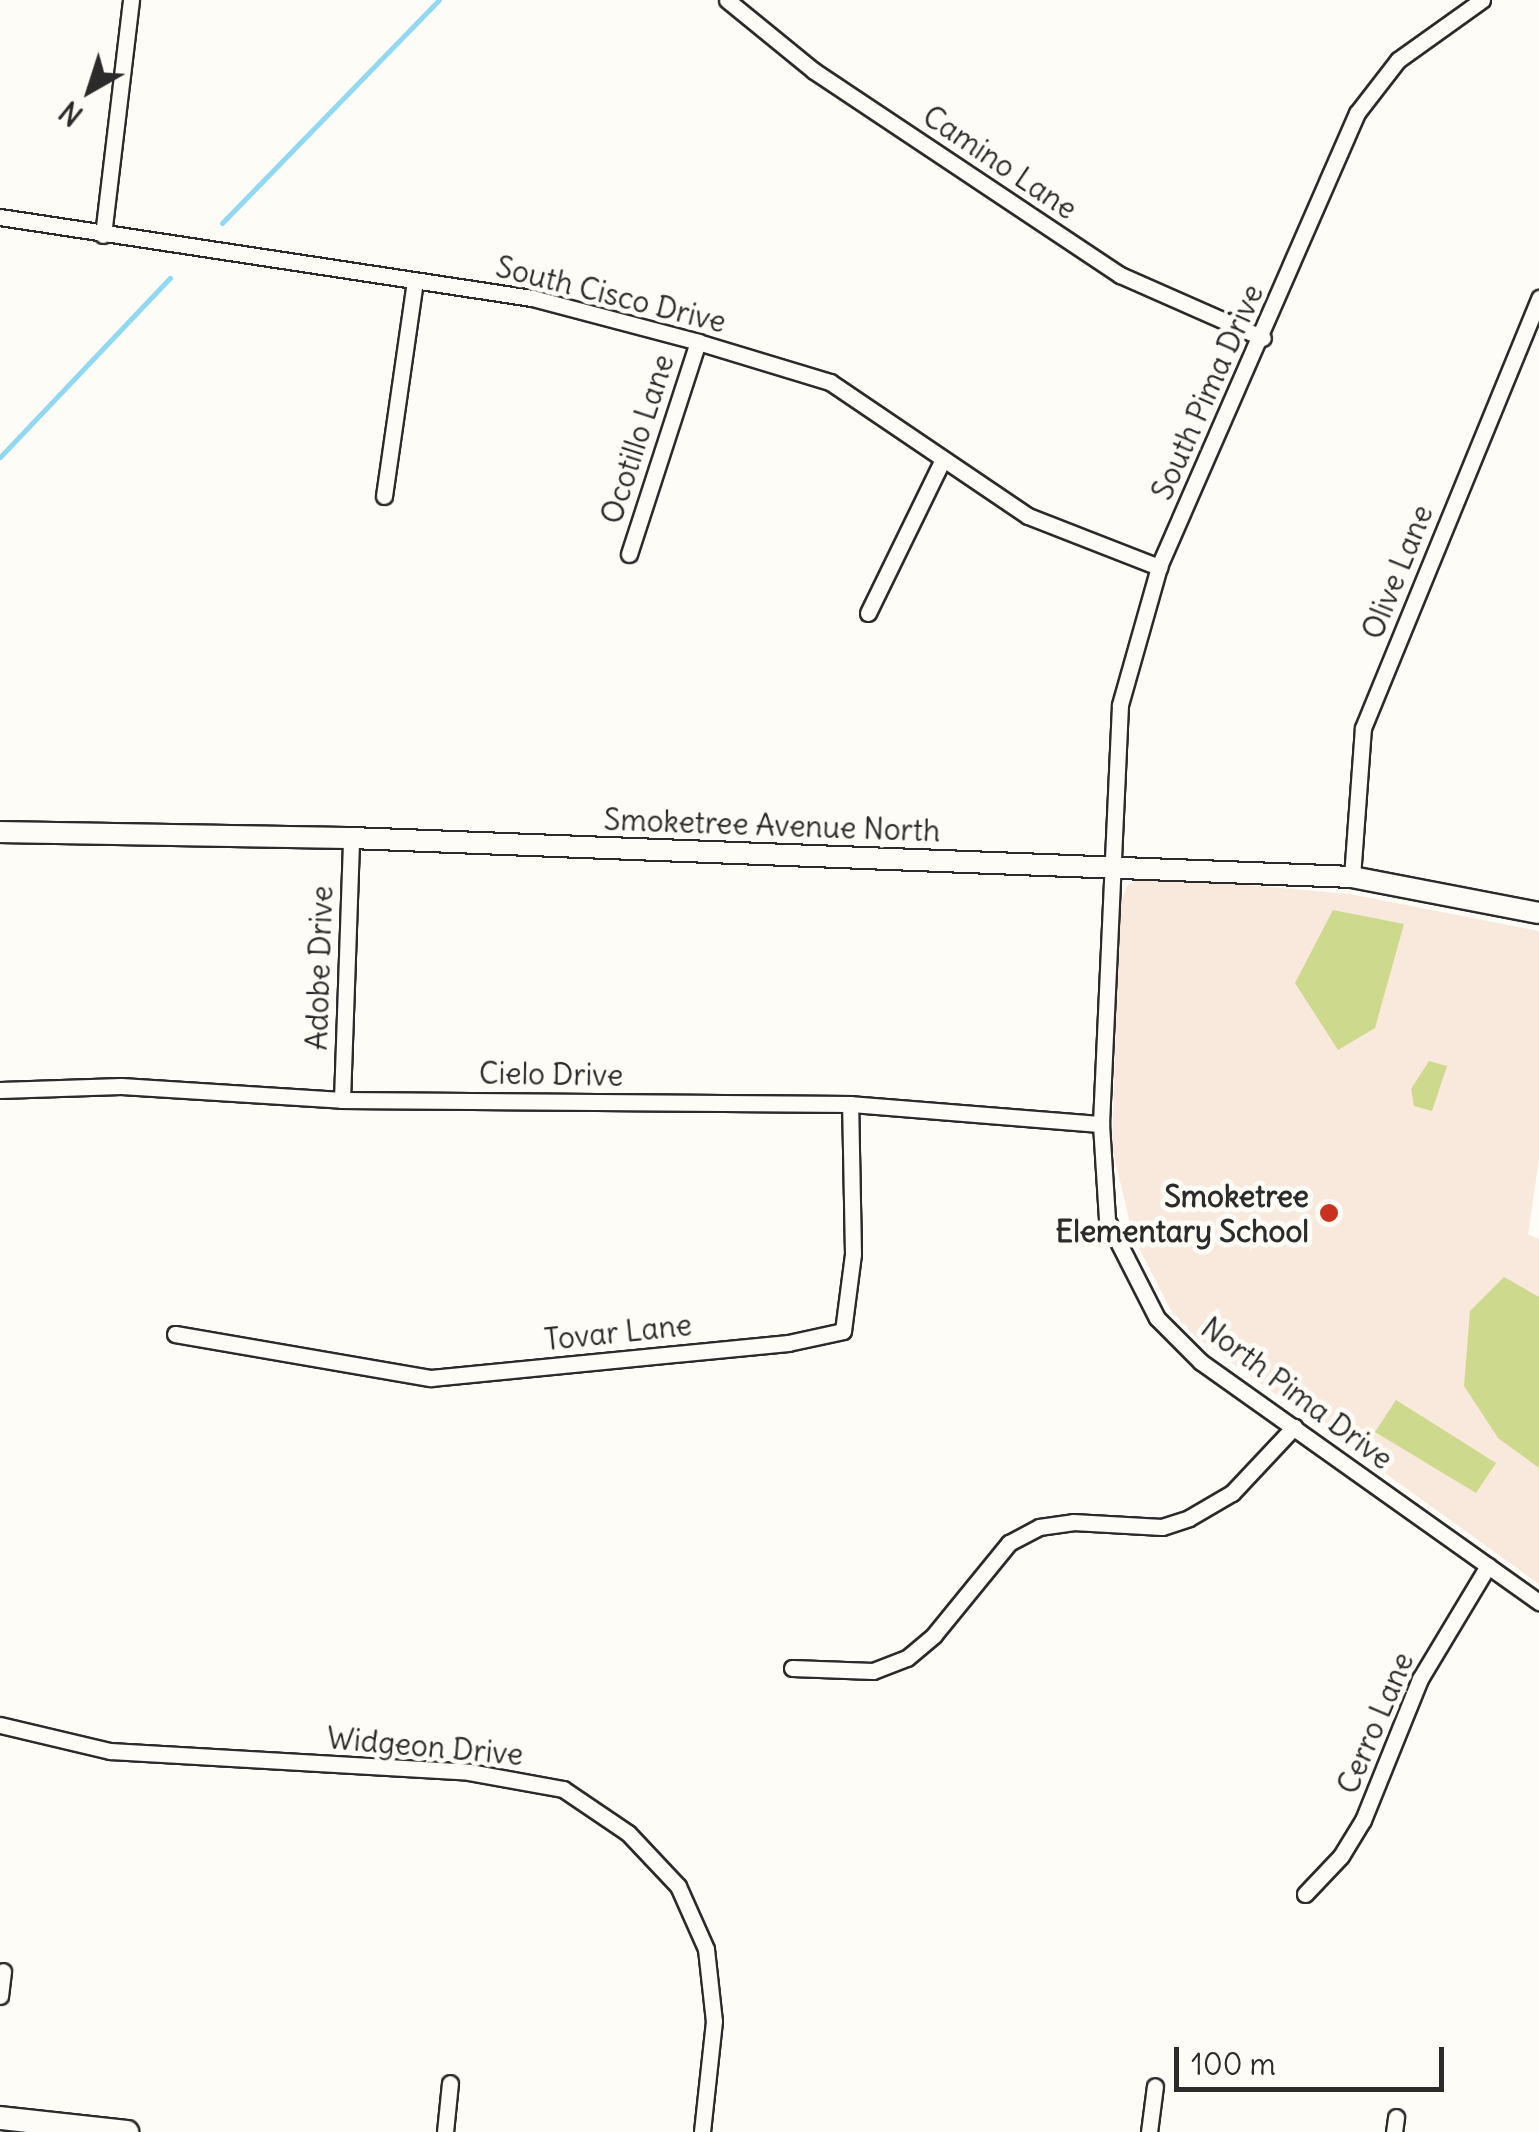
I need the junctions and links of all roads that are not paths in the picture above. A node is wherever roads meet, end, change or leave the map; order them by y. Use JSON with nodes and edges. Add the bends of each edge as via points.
{"nodes":[{"id":1,"x":131,"y":0,"type":"edge"},
{"id":2,"x":727,"y":0,"type":"edge"},
{"id":3,"x":1482,"y":0,"type":"edge"},
{"id":4,"x":0,"y":217,"type":"edge"},
{"id":5,"x":102,"y":236,"type":"junction"},
{"id":6,"x":414,"y":282,"type":"junction"},
{"id":7,"x":1539,"y":298,"type":"edge"},
{"id":8,"x":1263,"y":338,"type":"junction"},
{"id":9,"x":698,"y":342,"type":"junction"},
{"id":10,"x":943,"y":459,"type":"junction"},
{"id":11,"x":384,"y":496,"type":"dead end"},
{"id":12,"x":629,"y":554,"type":"dead end"},
{"id":13,"x":1159,"y":567,"type":"junction"},
{"id":14,"x":868,"y":613,"type":"dead end"},
{"id":15,"x":0,"y":832,"type":"edge"},
{"id":16,"x":351,"y":838,"type":"junction"},
{"id":17,"x":1108,"y":868,"type":"junction"},
{"id":18,"x":1352,"y":877,"type":"junction"},
{"id":19,"x":1539,"y":913,"type":"edge"},
{"id":20,"x":0,"y":1090,"type":"edge"},
{"id":21,"x":342,"y":1100,"type":"junction"},
{"id":22,"x":850,"y":1104,"type":"junction"},
{"id":23,"x":1101,"y":1124,"type":"junction"},
{"id":24,"x":175,"y":1334,"type":"dead end"},
{"id":25,"x":1294,"y":1426,"type":"junction"},
{"id":26,"x":1488,"y":1566,"type":"junction"},
{"id":27,"x":1539,"y":1602,"type":"edge"},
{"id":28,"x":792,"y":1668,"type":"dead end"},
{"id":29,"x":0,"y":1725,"type":"edge"},
{"id":30,"x":1305,"y":1894,"type":"dead end"},
{"id":31,"x":3,"y":1971,"type":"dead end"},
{"id":32,"x":0,"y":1996,"type":"edge"},
{"id":33,"x":450,"y":2083,"type":"dead end"},
{"id":34,"x":1155,"y":2086,"type":"dead end"},
{"id":35,"x":0,"y":2118,"type":"edge"},
{"id":36,"x":127,"y":2132,"type":"edge"},
{"id":37,"x":445,"y":2132,"type":"edge"},
{"id":38,"x":702,"y":2132,"type":"edge"},
{"id":39,"x":1149,"y":2132,"type":"edge"}],
"edges":[{"from":1,"to":5,"type":"street"},
{"from":2,"to":8,"type":"street","name":"Camino Lane","via":[[814,72],[1120,275]]},
{"from":3,"to":8,"type":"street","name":"South Pima Drive","via":[[1398,60],[1357,113]]},
{"from":4,"to":5,"type":"street","name":"South Cisco Drive"},
{"from":5,"to":6,"type":"street","name":"South Cisco Drive"},
{"from":6,"to":9,"type":"street","name":"South Cisco Drive","via":[[532,298]]},
{"from":6,"to":11,"type":"street"},
{"from":7,"to":18,"type":"street","name":"Olive Lane","via":[[1363,728]]},
{"from":8,"to":13,"type":"street","name":"South Pima Drive"},
{"from":9,"to":10,"type":"street","name":"South Cisco Drive","via":[[830,382]]},
{"from":9,"to":12,"type":"street","name":"Ocotillo Lane"},
{"from":10,"to":13,"type":"street","name":"South Cisco Drive","via":[[1028,516]]},
{"from":10,"to":14,"type":"street"},
{"from":13,"to":17,"type":"street","name":"South Pima Drive","via":[[1120,706]]},
{"from":15,"to":16,"type":"street","name":"Smoketree Avenue North"},
{"from":16,"to":17,"type":"street","name":"Smoketree Avenue North"},
{"from":16,"to":21,"type":"street","name":"Adobe Drive"},
{"from":17,"to":18,"type":"street","name":"Smoketree Avenue North"},
{"from":17,"to":23,"type":"street","name":"North Pima Drive"},
{"from":18,"to":19,"type":"street","name":"Smoketree Avenue North"},
{"from":20,"to":21,"type":"street","name":"Cielo Drive","via":[[121,1086]]},
{"from":21,"to":22,"type":"street","name":"Cielo Drive"},
{"from":22,"to":23,"type":"street","name":"Cielo Drive"},
{"from":22,"to":24,"type":"street","name":"Tovar Lane","via":[[853,1254],[842,1331],[788,1343],[432,1378]]},
{"from":23,"to":25,"type":"street","name":"North Pima Drive","via":[[1107,1220],[1157,1318],[1201,1362]]},
{"from":25,"to":26,"type":"street","name":"North Pima Drive"},
{"from":25,"to":28,"type":"street","via":[[1232,1492],[1189,1518],[1162,1527],[1072,1522],[1039,1527],[1009,1543],[934,1635],[906,1658],[873,1671]]},
{"from":26,"to":27,"type":"street","name":"North Pima Drive"},
{"from":26,"to":30,"type":"street","name":"Cerro Lane","via":[[1420,1679],[1363,1820]]},
{"from":29,"to":38,"type":"street","name":"Widgeon Drive","via":[[110,1751],[469,1772],[563,1790],[628,1833],[678,1886],[706,1948],[714,2021]]},
{"from":31,"to":32,"type":"street"},
{"from":33,"to":37,"type":"street"},
{"from":34,"to":39,"type":"street"},
{"from":35,"to":36,"type":"main road"}]}
